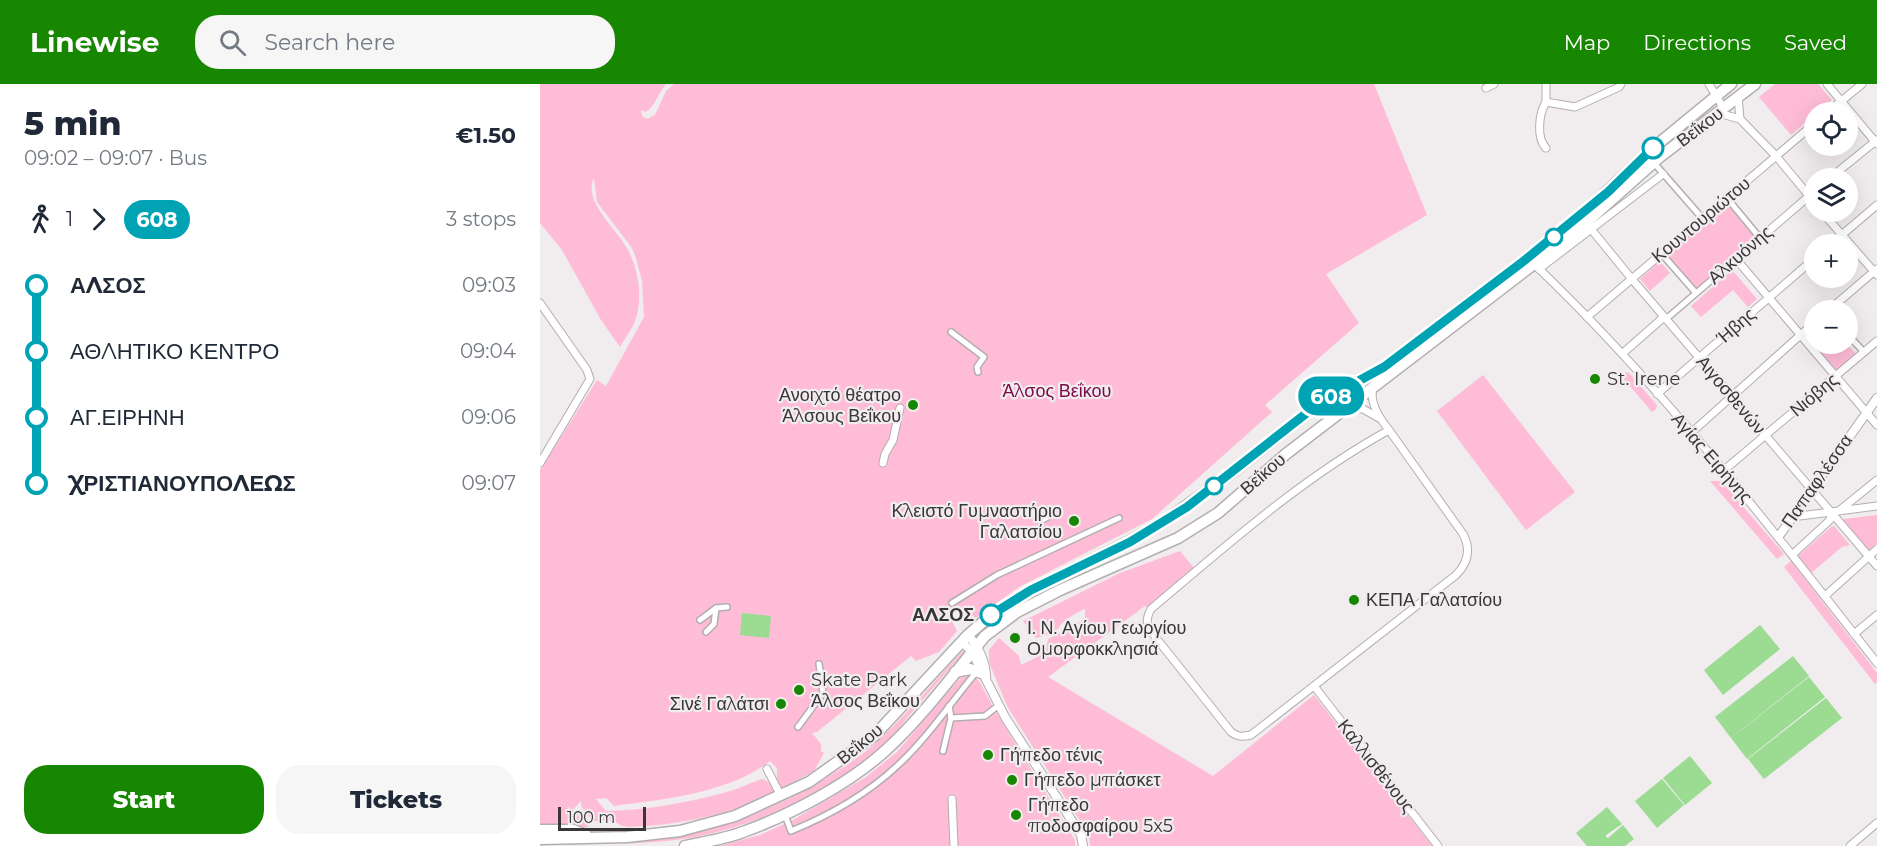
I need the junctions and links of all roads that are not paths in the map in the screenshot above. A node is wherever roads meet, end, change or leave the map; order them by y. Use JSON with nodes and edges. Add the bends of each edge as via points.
{"nodes":[{"id":1,"x":1494,"y":84,"type":"edge"},
{"id":2,"x":1546,"y":84,"type":"edge"},
{"id":3,"x":1621,"y":84,"type":"edge"},
{"id":4,"x":1710,"y":84,"type":"edge"},
{"id":5,"x":1731,"y":84,"type":"edge"},
{"id":6,"x":1755,"y":84,"type":"edge"},
{"id":7,"x":1827,"y":84,"type":"edge"},
{"id":8,"x":1862,"y":84,"type":"edge"},
{"id":9,"x":1486,"y":88,"type":"dead end"},
{"id":10,"x":1716,"y":95,"type":"junction"},
{"id":11,"x":1738,"y":97,"type":"junction"},
{"id":12,"x":1842,"y":101,"type":"junction"},
{"id":13,"x":1546,"y":102,"type":"junction"},
{"id":14,"x":1720,"y":112,"type":"junction"},
{"id":15,"x":1740,"y":119,"type":"junction"},
{"id":16,"x":1804,"y":132,"type":"edge"},
{"id":17,"x":1876,"y":142,"type":"edge"},
{"id":18,"x":1546,"y":148,"type":"dead end"},
{"id":19,"x":1776,"y":156,"type":"junction"},
{"id":20,"x":1654,"y":162,"type":"junction"},
{"id":21,"x":1843,"y":168,"type":"edge"},
{"id":22,"x":1664,"y":174,"type":"junction"},
{"id":23,"x":1804,"y":185,"type":"edge"},
{"id":24,"x":1726,"y":198,"type":"junction"},
{"id":25,"x":1804,"y":200,"type":"edge"},
{"id":26,"x":1877,"y":205,"type":"edge"},
{"id":27,"x":1702,"y":218,"type":"junction"},
{"id":28,"x":1832,"y":222,"type":"edge"},
{"id":29,"x":1590,"y":225,"type":"junction"},
{"id":30,"x":1843,"y":234,"type":"joint"},
{"id":31,"x":1761,"y":238,"type":"junction"},
{"id":32,"x":1858,"y":251,"type":"edge"},
{"id":33,"x":1661,"y":253,"type":"junction"},
{"id":34,"x":1736,"y":259,"type":"junction"},
{"id":35,"x":1537,"y":266,"type":"junction"},
{"id":36,"x":1804,"y":268,"type":"edge"},
{"id":37,"x":1876,"y":272,"type":"edge"},
{"id":38,"x":1631,"y":278,"type":"junction"},
{"id":39,"x":1696,"y":293,"type":"junction"},
{"id":40,"x":1769,"y":298,"type":"junction"},
{"id":41,"x":1841,"y":300,"type":"edge"},
{"id":42,"x":540,"y":303,"type":"edge"},
{"id":43,"x":1587,"y":316,"type":"junction"},
{"id":44,"x":1665,"y":318,"type":"junction"},
{"id":45,"x":951,"y":332,"type":"dead end"},
{"id":46,"x":1804,"y":332,"type":"edge"},
{"id":47,"x":1800,"y":335,"type":"junction"},
{"id":48,"x":1877,"y":341,"type":"edge"},
{"id":49,"x":1858,"y":346,"type":"edge"},
{"id":50,"x":1864,"y":352,"type":"junction"},
{"id":51,"x":1623,"y":353,"type":"junction"},
{"id":52,"x":1699,"y":358,"type":"junction"},
{"id":53,"x":978,"y":372,"type":"dead end"},
{"id":54,"x":1836,"y":376,"type":"junction"},
{"id":55,"x":1373,"y":388,"type":"junction"},
{"id":56,"x":1657,"y":394,"type":"junction"},
{"id":57,"x":1731,"y":396,"type":"junction"},
{"id":58,"x":1877,"y":398,"type":"edge"},
{"id":59,"x":900,"y":408,"type":"dead end"},
{"id":60,"x":1345,"y":408,"type":"junction"},
{"id":61,"x":1871,"y":408,"type":"edge"},
{"id":62,"x":1379,"y":418,"type":"junction"},
{"id":63,"x":1877,"y":425,"type":"edge"},
{"id":64,"x":1389,"y":430,"type":"junction"},
{"id":65,"x":1691,"y":433,"type":"junction"},
{"id":66,"x":1766,"y":436,"type":"junction"},
{"id":67,"x":540,"y":463,"type":"edge"},
{"id":68,"x":883,"y":463,"type":"dead end"},
{"id":69,"x":1724,"y":471,"type":"junction"},
{"id":70,"x":1877,"y":480,"type":"edge"},
{"id":71,"x":1812,"y":490,"type":"junction"},
{"id":72,"x":1877,"y":506,"type":"edge"},
{"id":73,"x":1840,"y":510,"type":"junction"},
{"id":74,"x":1831,"y":512,"type":"junction"},
{"id":75,"x":1036,"y":514,"type":"dead end"},
{"id":76,"x":1048,"y":517,"type":"dead end"},
{"id":77,"x":1792,"y":517,"type":"junction"},
{"id":78,"x":1119,"y":518,"type":"dead end"},
{"id":79,"x":1779,"y":536,"type":"junction"},
{"id":80,"x":1877,"y":549,"type":"edge"},
{"id":81,"x":1793,"y":554,"type":"junction"},
{"id":82,"x":1869,"y":557,"type":"junction"},
{"id":83,"x":1877,"y":566,"type":"edge"},
{"id":84,"x":1825,"y":596,"type":"junction"},
{"id":85,"x":952,"y":603,"type":"dead end"},
{"id":86,"x":728,"y":607,"type":"dead end"},
{"id":87,"x":716,"y":608,"type":"junction"},
{"id":88,"x":1877,"y":615,"type":"edge"},
{"id":89,"x":700,"y":620,"type":"dead end"},
{"id":90,"x":706,"y":632,"type":"dead end"},
{"id":91,"x":1854,"y":634,"type":"junction"},
{"id":92,"x":965,"y":638,"type":"junction"},
{"id":93,"x":975,"y":649,"type":"junction"},
{"id":94,"x":1877,"y":663,"type":"edge"},
{"id":95,"x":819,"y":664,"type":"dead end"},
{"id":96,"x":955,"y":672,"type":"junction"},
{"id":97,"x":980,"y":675,"type":"junction"},
{"id":98,"x":1314,"y":686,"type":"junction"},
{"id":99,"x":949,"y":706,"type":"junction"},
{"id":100,"x":994,"y":708,"type":"dead end"},
{"id":101,"x":951,"y":718,"type":"junction"},
{"id":102,"x":798,"y":727,"type":"dead end"},
{"id":103,"x":943,"y":750,"type":"dead end"},
{"id":104,"x":767,"y":769,"type":"dead end"},
{"id":105,"x":781,"y":796,"type":"junction"},
{"id":106,"x":952,"y":799,"type":"dead end"},
{"id":107,"x":785,"y":814,"type":"junction"},
{"id":108,"x":1877,"y":823,"type":"edge"},
{"id":109,"x":540,"y":830,"type":"edge"},
{"id":110,"x":595,"y":838,"type":"junction"},
{"id":111,"x":540,"y":839,"type":"edge"},
{"id":112,"x":685,"y":846,"type":"edge"},
{"id":113,"x":954,"y":846,"type":"edge"},
{"id":114,"x":1083,"y":846,"type":"edge"},
{"id":115,"x":1438,"y":846,"type":"edge"},
{"id":116,"x":1850,"y":846,"type":"edge"}],
"edges":[{"from":1,"to":9,"type":"street"},
{"from":2,"to":13,"type":"street"},
{"from":3,"to":13,"type":"street","via":[[1575,107]]},
{"from":4,"to":10,"type":"street"},
{"from":5,"to":10,"type":"main road","name":"Βεΐκου"},
{"from":6,"to":11,"type":"main road","name":"Βεΐκου"},
{"from":7,"to":12,"type":"street"},
{"from":8,"to":12,"type":"street"},
{"from":10,"to":14,"type":"street"},
{"from":10,"to":92,"type":"main road","name":"Βεΐκου","via":[[1580,217],[1384,367],[1322,401],[1165,521],[1012,600]]},
{"from":11,"to":14,"type":"main road","name":"Βεΐκου"},
{"from":11,"to":15,"type":"street"},
{"from":12,"to":17,"type":"street"},
{"from":13,"to":18,"type":"street","via":[[1540,138]]},
{"from":14,"to":15,"type":"street"},
{"from":14,"to":20,"type":"main road","name":"Βεΐκου"},
{"from":15,"to":19,"type":"street"},
{"from":16,"to":19,"type":"street","name":"Κουντουριώτου"},
{"from":17,"to":21,"type":"street"},
{"from":19,"to":23,"type":"street"},
{"from":19,"to":24,"type":"street","name":"Κουντουριώτου"},
{"from":20,"to":22,"type":"street"},
{"from":20,"to":29,"type":"main road","name":"Βεΐκου"},
{"from":22,"to":27,"type":"street"},
{"from":22,"to":29,"type":"street"},
{"from":24,"to":27,"type":"street","name":"Κουντουριώτου"},
{"from":24,"to":31,"type":"street"},
{"from":25,"to":31,"type":"street","name":"Αλκυόνης"},
{"from":26,"to":30,"type":"street"},
{"from":27,"to":33,"type":"street","name":"Κουντουριώτου"},
{"from":28,"to":30,"type":"street"},
{"from":29,"to":35,"type":"main road","name":"Βεΐκου"},
{"from":29,"to":38,"type":"street","name":"Αιγοσθενών"},
{"from":31,"to":34,"type":"street","name":"Αλκυόνης"},
{"from":32,"to":37,"type":"street"},
{"from":33,"to":38,"type":"street","name":"Κουντουριώτου"},
{"from":33,"to":39,"type":"street"},
{"from":34,"to":39,"type":"street","name":"Αλκυόνης"},
{"from":34,"to":40,"type":"street"},
{"from":35,"to":43,"type":"street","name":"Αγίας Ειρήνης"},
{"from":35,"to":55,"type":"main road","name":"Βεΐκου"},
{"from":36,"to":40,"type":"street","name":"Ήβης"},
{"from":37,"to":41,"type":"street"},
{"from":38,"to":43,"type":"street","name":"Κουντουριώτου"},
{"from":38,"to":44,"type":"street","name":"Αιγοσθενών"},
{"from":39,"to":44,"type":"street","name":"Αλκυόνης"},
{"from":40,"to":47,"type":"street"},
{"from":40,"to":52,"type":"street","name":"Ήβης"},
{"from":42,"to":67,"type":"street","via":[[590,376]]},
{"from":43,"to":51,"type":"street","name":"Αγίας Ειρήνης"},
{"from":44,"to":51,"type":"street","name":"Αλκυόνης"},
{"from":44,"to":52,"type":"street","name":"Αιγοσθενών"},
{"from":45,"to":53,"type":"street","via":[[984,357]]},
{"from":46,"to":47,"type":"street"},
{"from":47,"to":54,"type":"street"},
{"from":47,"to":57,"type":"street"},
{"from":48,"to":50,"type":"street","name":"Νιόβης"},
{"from":49,"to":50,"type":"street"},
{"from":50,"to":54,"type":"street","name":"Νιόβης"},
{"from":51,"to":56,"type":"street","name":"Αγίας Ειρήνης"},
{"from":52,"to":56,"type":"street","name":"Ήβης"},
{"from":52,"to":57,"type":"street","name":"Αιγοσθενών"},
{"from":54,"to":61,"type":"street"},
{"from":54,"to":66,"type":"street","name":"Νιόβης"},
{"from":55,"to":60,"type":"main road","name":"Βεΐκου"},
{"from":55,"to":62,"type":"street","via":[[1371,395]]},
{"from":56,"to":65,"type":"street","name":"Αγίας Ειρήνης"},
{"from":57,"to":65,"type":"street"},
{"from":57,"to":66,"type":"street","name":"Αιγοσθενών"},
{"from":58,"to":61,"type":"street","name":"Παπαφλέσσα"},
{"from":59,"to":68,"type":"street"},
{"from":60,"to":62,"type":"street","via":[[1363,410]]},
{"from":60,"to":93,"type":"main road","name":"Βεΐκου","via":[[1205,522],[1160,547],[1017,612]]},
{"from":61,"to":63,"type":"street"},
{"from":61,"to":71,"type":"street","name":"Παπαφλέσσα"},
{"from":62,"to":64,"type":"street"},
{"from":64,"to":98,"type":"street","via":[[1463,534],[1468,543],[1467,557],[1456,575]]},
{"from":64,"to":98,"type":"street","via":[[1314,475],[1147,616],[1149,629],[1237,736],[1251,735]]},
{"from":65,"to":69,"type":"street","name":"Αγίας Ειρήνης"},
{"from":66,"to":69,"type":"street","name":"Νιόβης"},
{"from":66,"to":71,"type":"street","name":"Αιγοσθενών"},
{"from":69,"to":79,"type":"street","name":"Αγίας Ειρήνης"},
{"from":70,"to":73,"type":"street"},
{"from":71,"to":74,"type":"street","name":"Αιγοσθενών"},
{"from":71,"to":77,"type":"street","name":"Παπαφλέσσα"},
{"from":72,"to":73,"type":"street"},
{"from":73,"to":74,"type":"street"},
{"from":74,"to":77,"type":"street"},
{"from":74,"to":81,"type":"street","via":[[1830,519]]},
{"from":74,"to":82,"type":"street","name":"Αιγοσθενών"},
{"from":75,"to":76,"type":"street","via":[[1040,521]]},
{"from":77,"to":79,"type":"street","name":"Παπαφλέσσα"},
{"from":78,"to":85,"type":"street","via":[[997,575]]},
{"from":79,"to":81,"type":"street","name":"Αγίας Ειρήνης"},
{"from":80,"to":82,"type":"street"},
{"from":81,"to":84,"type":"street","name":"Αγίας Ειρήνης"},
{"from":82,"to":83,"type":"street","name":"Αιγοσθενών"},
{"from":82,"to":84,"type":"street"},
{"from":84,"to":91,"type":"street","name":"Αγίας Ειρήνης"},
{"from":86,"to":87,"type":"street"},
{"from":87,"to":89,"type":"street"},
{"from":87,"to":90,"type":"street","via":[[714,624]]},
{"from":88,"to":91,"type":"street"},
{"from":91,"to":94,"type":"street","name":"Αγίας Ειρήνης"},
{"from":92,"to":93,"type":"street"},
{"from":92,"to":105,"type":"main road","name":"Βεΐκου","via":[[874,736],[809,782]]},
{"from":93,"to":96,"type":"main road","name":"Βεΐκου"},
{"from":93,"to":97,"type":"street"},
{"from":95,"to":102,"type":"street","via":[[823,693]]},
{"from":96,"to":97,"type":"main road","via":[[970,669]]},
{"from":96,"to":107,"type":"main road","name":"Βεΐκου","via":[[886,750],[817,798]]},
{"from":97,"to":99,"type":"street"},
{"from":97,"to":114,"type":"street","via":[[1081,835]]},
{"from":98,"to":115,"type":"street","name":"Καλλισθένους"},
{"from":99,"to":101,"type":"street"},
{"from":99,"to":107,"type":"street","via":[[896,767],[852,800],[791,831]]},
{"from":100,"to":101,"type":"street","via":[[984,716]]},
{"from":101,"to":103,"type":"street"},
{"from":104,"to":105,"type":"street"},
{"from":105,"to":110,"type":"main road","name":"Βεΐκου","via":[[735,816],[680,831]]},
{"from":106,"to":113,"type":"street"},
{"from":107,"to":112,"type":"main road","name":"Βεΐκου","via":[[741,833]]},
{"from":108,"to":116,"type":"street"},
{"from":109,"to":110,"type":"main road","via":[[573,830]]},
{"from":110,"to":111,"type":"main road","name":"Βεΐκου"}]}
